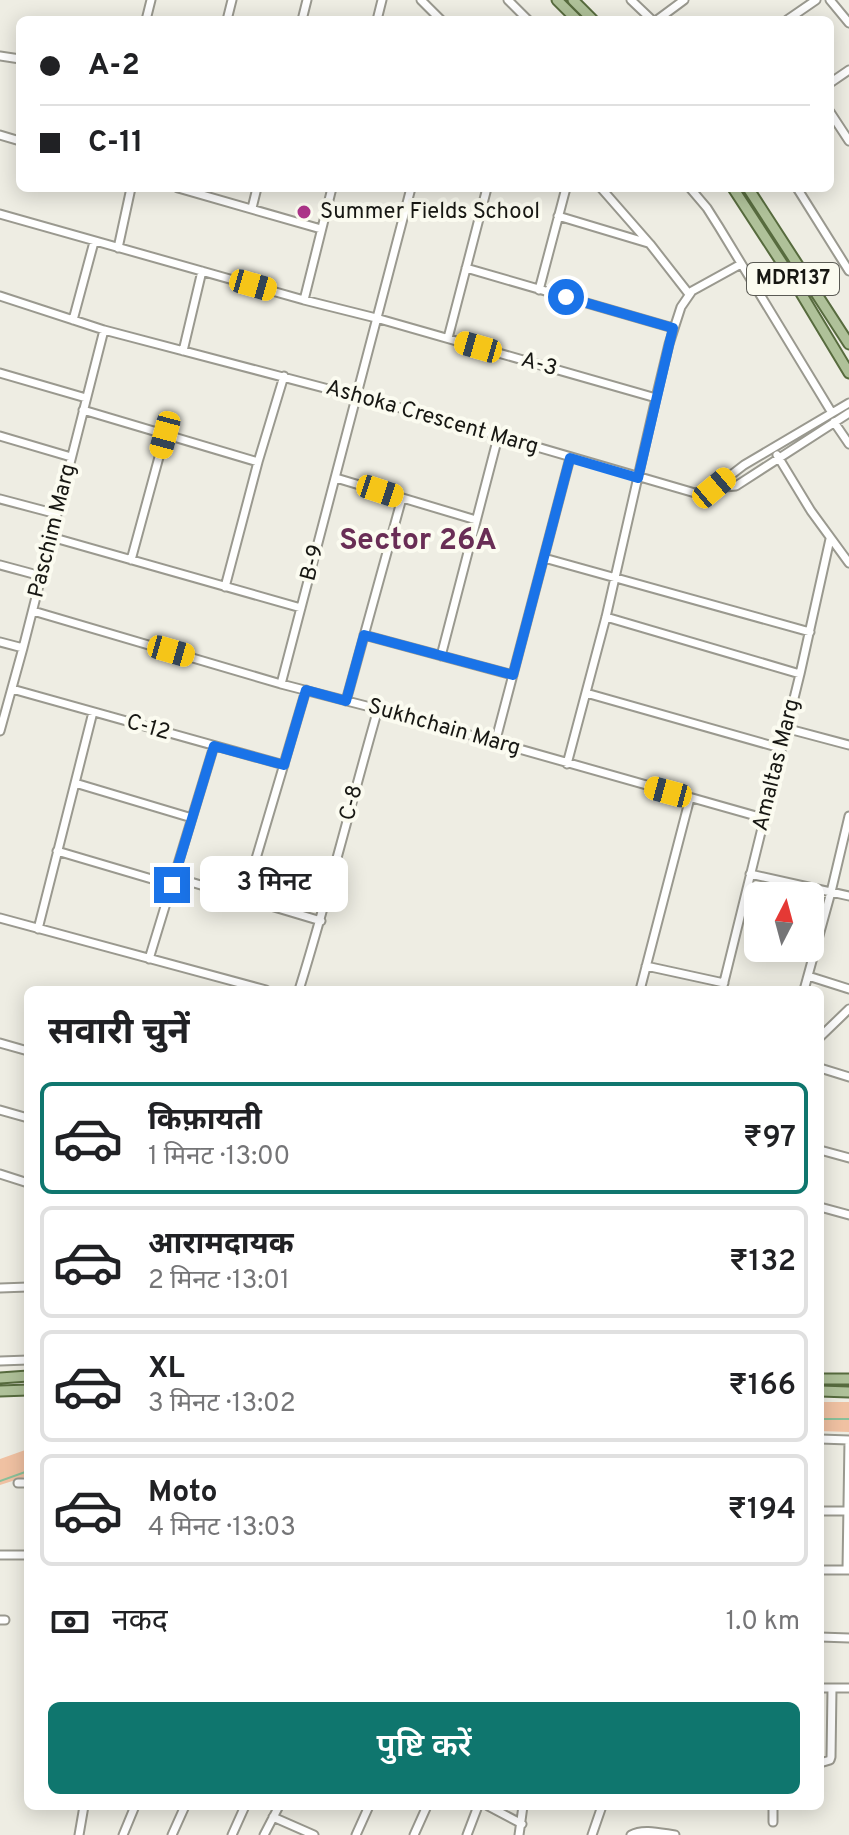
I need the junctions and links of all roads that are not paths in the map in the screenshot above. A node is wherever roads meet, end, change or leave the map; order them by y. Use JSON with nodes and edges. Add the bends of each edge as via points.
{"nodes":[{"id":1,"x":421,"y":0,"type":"edge"},
{"id":2,"x":508,"y":0,"type":"edge"},
{"id":3,"x":557,"y":0,"type":"edge"},
{"id":4,"x":573,"y":0,"type":"edge"},
{"id":5,"x":631,"y":0,"type":"edge"},
{"id":6,"x":684,"y":0,"type":"edge"},
{"id":7,"x":816,"y":0,"type":"edge"},
{"id":8,"x":830,"y":0,"type":"edge"},
{"id":9,"x":437,"y":16,"type":"edge"},
{"id":10,"x":524,"y":16,"type":"edge"},
{"id":11,"x":573,"y":16,"type":"edge"},
{"id":12,"x":589,"y":16,"type":"edge"},
{"id":13,"x":649,"y":16,"type":"edge"},
{"id":14,"x":660,"y":16,"type":"edge"},
{"id":15,"x":793,"y":16,"type":"edge"},
{"id":16,"x":849,"y":23,"type":"edge"},
{"id":17,"x":834,"y":118,"type":"edge"},
{"id":18,"x":849,"y":141,"type":"edge"},
{"id":19,"x":130,"y":192,"type":"edge"},
{"id":20,"x":195,"y":192,"type":"edge"},
{"id":21,"x":256,"y":192,"type":"edge"},
{"id":22,"x":331,"y":192,"type":"edge"},
{"id":23,"x":410,"y":192,"type":"edge"},
{"id":24,"x":486,"y":192,"type":"edge"},
{"id":25,"x":565,"y":192,"type":"edge"},
{"id":26,"x":604,"y":192,"type":"edge"},
{"id":27,"x":693,"y":192,"type":"edge"},
{"id":28,"x":736,"y":192,"type":"edge"},
{"id":29,"x":751,"y":192,"type":"edge"},
{"id":30,"x":800,"y":192,"type":"edge"},
{"id":31,"x":252,"y":208,"type":"junction"},
{"id":32,"x":0,"y":214,"type":"edge"},
{"id":33,"x":558,"y":216,"type":"junction"},
{"id":34,"x":321,"y":229,"type":"junction"},
{"id":35,"x":94,"y":242,"type":"junction"},
{"id":36,"x":650,"y":244,"type":"junction"},
{"id":37,"x":118,"y":248,"type":"junction"},
{"id":38,"x":466,"y":268,"type":"junction"},
{"id":39,"x":743,"y":268,"type":"junction"},
{"id":40,"x":202,"y":271,"type":"junction"},
{"id":41,"x":849,"y":271,"type":"edge"},
{"id":42,"x":539,"y":290,"type":"junction"},
{"id":43,"x":689,"y":294,"type":"junction"},
{"id":44,"x":0,"y":296,"type":"edge"},
{"id":45,"x":304,"y":300,"type":"junction"},
{"id":46,"x":376,"y":318,"type":"junction"},
{"id":47,"x":73,"y":320,"type":"junction"},
{"id":48,"x":673,"y":328,"type":"junction"},
{"id":49,"x":104,"y":330,"type":"junction"},
{"id":50,"x":448,"y":338,"type":"junction"},
{"id":51,"x":849,"y":344,"type":"edge"},
{"id":52,"x":183,"y":351,"type":"junction"},
{"id":53,"x":0,"y":373,"type":"edge"},
{"id":54,"x":849,"y":373,"type":"edge"},
{"id":55,"x":284,"y":376,"type":"junction"},
{"id":56,"x":357,"y":397,"type":"junction"},
{"id":57,"x":86,"y":398,"type":"junction"},
{"id":58,"x":656,"y":398,"type":"junction"},
{"id":59,"x":849,"y":403,"type":"edge"},
{"id":60,"x":83,"y":410,"type":"junction"},
{"id":61,"x":849,"y":413,"type":"edge"},
{"id":62,"x":833,"y":417,"type":"junction"},
{"id":63,"x":165,"y":435,"type":"junction"},
{"id":64,"x":0,"y":436,"type":"edge"},
{"id":65,"x":498,"y":437,"type":"junction"},
{"id":66,"x":849,"y":444,"type":"edge"},
{"id":67,"x":773,"y":448,"type":"junction"},
{"id":68,"x":71,"y":457,"type":"junction"},
{"id":69,"x":779,"y":457,"type":"junction"},
{"id":70,"x":570,"y":458,"type":"junction"},
{"id":71,"x":258,"y":462,"type":"junction"},
{"id":72,"x":336,"y":478,"type":"junction"},
{"id":73,"x":638,"y":478,"type":"junction"},
{"id":74,"x":714,"y":488,"type":"junction"},
{"id":75,"x":402,"y":498,"type":"junction"},
{"id":76,"x":0,"y":499,"type":"edge"},
{"id":77,"x":57,"y":514,"type":"junction"},
{"id":78,"x":476,"y":520,"type":"junction"},
{"id":79,"x":51,"y":537,"type":"junction"},
{"id":80,"x":830,"y":539,"type":"junction"},
{"id":81,"x":544,"y":558,"type":"junction"},
{"id":82,"x":131,"y":560,"type":"junction"},
{"id":83,"x":849,"y":563,"type":"edge"},
{"id":84,"x":0,"y":565,"type":"edge"},
{"id":85,"x":41,"y":576,"type":"junction"},
{"id":86,"x":616,"y":578,"type":"junction"},
{"id":87,"x":225,"y":587,"type":"junction"},
{"id":88,"x":301,"y":608,"type":"junction"},
{"id":89,"x":33,"y":611,"type":"junction"},
{"id":90,"x":606,"y":617,"type":"junction"},
{"id":91,"x":810,"y":632,"type":"junction"},
{"id":92,"x":364,"y":635,"type":"junction"},
{"id":93,"x":0,"y":642,"type":"edge"},
{"id":94,"x":23,"y":648,"type":"junction"},
{"id":95,"x":441,"y":656,"type":"junction"},
{"id":96,"x":800,"y":674,"type":"junction"},
{"id":97,"x":513,"y":675,"type":"junction"},
{"id":98,"x":281,"y":684,"type":"junction"},
{"id":99,"x":12,"y":689,"type":"junction"},
{"id":100,"x":306,"y":690,"type":"junction"},
{"id":101,"x":586,"y":693,"type":"junction"},
{"id":102,"x":346,"y":701,"type":"junction"},
{"id":103,"x":378,"y":709,"type":"junction"},
{"id":104,"x":93,"y":712,"type":"junction"},
{"id":105,"x":1,"y":721,"type":"edge"},
{"id":106,"x":785,"y":728,"type":"junction"},
{"id":107,"x":0,"y":731,"type":"edge"},
{"id":108,"x":495,"y":743,"type":"junction"},
{"id":109,"x":849,"y":745,"type":"edge"},
{"id":110,"x":214,"y":746,"type":"junction"},
{"id":111,"x":780,"y":748,"type":"junction"},
{"id":112,"x":567,"y":764,"type":"junction"},
{"id":113,"x":284,"y":765,"type":"junction"},
{"id":114,"x":75,"y":783,"type":"junction"},
{"id":115,"x":690,"y":798,"type":"junction"},
{"id":116,"x":849,"y":816,"type":"edge"},
{"id":117,"x":192,"y":818,"type":"junction"},
{"id":118,"x":763,"y":818,"type":"junction"},
{"id":119,"x":57,"y":851,"type":"junction"},
{"id":120,"x":750,"y":874,"type":"junction"},
{"id":121,"x":173,"y":881,"type":"junction"},
{"id":122,"x":831,"y":892,"type":"junction"},
{"id":123,"x":849,"y":896,"type":"edge"},
{"id":124,"x":244,"y":899,"type":"junction"},
{"id":125,"x":0,"y":918,"type":"edge"},
{"id":126,"x":321,"y":921,"type":"junction"},
{"id":127,"x":38,"y":929,"type":"junction"},
{"id":128,"x":149,"y":959,"type":"junction"},
{"id":129,"x":646,"y":966,"type":"junction"},
{"id":130,"x":808,"y":976,"type":"junction"},
{"id":131,"x":251,"y":986,"type":"edge"},
{"id":132,"x":300,"y":986,"type":"edge"},
{"id":133,"x":641,"y":986,"type":"edge"},
{"id":134,"x":723,"y":986,"type":"edge"},
{"id":135,"x":805,"y":986,"type":"edge"},
{"id":136,"x":849,"y":989,"type":"edge"},
{"id":137,"x":849,"y":1010,"type":"edge"},
{"id":138,"x":824,"y":1033,"type":"edge"},
{"id":139,"x":0,"y":1043,"type":"edge"},
{"id":140,"x":24,"y":1050,"type":"edge"},
{"id":141,"x":824,"y":1069,"type":"edge"},
{"id":142,"x":849,"y":1077,"type":"edge"},
{"id":143,"x":0,"y":1110,"type":"edge"},
{"id":144,"x":24,"y":1117,"type":"edge"},
{"id":145,"x":824,"y":1151,"type":"edge"},
{"id":146,"x":849,"y":1158,"type":"edge"},
{"id":147,"x":0,"y":1174,"type":"edge"},
{"id":148,"x":24,"y":1182,"type":"edge"},
{"id":149,"x":824,"y":1208,"type":"edge"},
{"id":150,"x":849,"y":1215,"type":"edge"},
{"id":151,"x":24,"y":1287,"type":"edge"},
{"id":152,"x":0,"y":1288,"type":"edge"},
{"id":153,"x":24,"y":1360,"type":"edge"},
{"id":154,"x":0,"y":1361,"type":"edge"},
{"id":155,"x":24,"y":1376,"type":"edge"},
{"id":156,"x":0,"y":1378,"type":"edge"},
{"id":157,"x":824,"y":1379,"type":"edge"},
{"id":158,"x":849,"y":1379,"type":"edge"},
{"id":159,"x":24,"y":1390,"type":"edge"},
{"id":160,"x":0,"y":1391,"type":"edge"},
{"id":161,"x":824,"y":1391,"type":"edge"},
{"id":162,"x":849,"y":1392,"type":"edge"},
{"id":163,"x":824,"y":1439,"type":"edge"},
{"id":164,"x":849,"y":1440,"type":"edge"},
{"id":165,"x":18,"y":1483,"type":"dead end"},
{"id":166,"x":24,"y":1483,"type":"edge"},
{"id":167,"x":824,"y":1511,"type":"edge"},
{"id":168,"x":848,"y":1511,"type":"edge"},
{"id":169,"x":0,"y":1555,"type":"edge"},
{"id":170,"x":24,"y":1555,"type":"edge"},
{"id":171,"x":824,"y":1570,"type":"edge"},
{"id":172,"x":848,"y":1570,"type":"edge"},
{"id":173,"x":824,"y":1637,"type":"edge"},
{"id":174,"x":849,"y":1638,"type":"edge"},
{"id":175,"x":824,"y":1688,"type":"edge"},
{"id":176,"x":832,"y":1688,"type":"junction"},
{"id":177,"x":849,"y":1688,"type":"edge"},
{"id":178,"x":824,"y":1762,"type":"edge"},
{"id":179,"x":83,"y":1810,"type":"edge"},
{"id":180,"x":133,"y":1810,"type":"edge"},
{"id":181,"x":183,"y":1810,"type":"edge"},
{"id":182,"x":243,"y":1810,"type":"edge"},
{"id":183,"x":277,"y":1810,"type":"edge"},
{"id":184,"x":365,"y":1810,"type":"edge"},
{"id":185,"x":425,"y":1810,"type":"edge"},
{"id":186,"x":476,"y":1810,"type":"edge"},
{"id":187,"x":496,"y":1810,"type":"edge"},
{"id":188,"x":523,"y":1810,"type":"edge"},
{"id":189,"x":601,"y":1810,"type":"edge"},
{"id":190,"x":772,"y":1810,"type":"edge"},
{"id":191,"x":273,"y":1817,"type":"junction"},
{"id":192,"x":773,"y":1822,"type":"dead end"},
{"id":193,"x":522,"y":1824,"type":"junction"},
{"id":194,"x":79,"y":1835,"type":"edge"},
{"id":195,"x":123,"y":1835,"type":"edge"},
{"id":196,"x":172,"y":1835,"type":"edge"},
{"id":197,"x":232,"y":1835,"type":"edge"},
{"id":198,"x":264,"y":1835,"type":"edge"},
{"id":199,"x":314,"y":1835,"type":"edge"},
{"id":200,"x":356,"y":1835,"type":"edge"},
{"id":201,"x":414,"y":1835,"type":"edge"},
{"id":202,"x":467,"y":1835,"type":"edge"},
{"id":203,"x":519,"y":1835,"type":"edge"},
{"id":204,"x":592,"y":1835,"type":"edge"},
{"id":205,"x":631,"y":1835,"type":"edge"},
{"id":206,"x":675,"y":1835,"type":"edge"}],
"edges":[{"from":1,"to":9,"type":"street"},
{"from":2,"to":10,"type":"street"},
{"from":3,"to":11,"type":"main road"},
{"from":4,"to":12,"type":"main road"},
{"from":5,"to":13,"type":"street"},
{"from":6,"to":14,"type":"street"},
{"from":7,"to":15,"type":"street"},
{"from":8,"to":16,"type":"street"},
{"from":17,"to":18,"type":"street"},
{"from":19,"to":37,"type":"street"},
{"from":20,"to":31,"type":"street"},
{"from":21,"to":31,"type":"street"},
{"from":22,"to":34,"type":"street"},
{"from":23,"to":46,"type":"street","name":"B-9"},
{"from":24,"to":38,"type":"street"},
{"from":25,"to":33,"type":"street"},
{"from":26,"to":36,"type":"street"},
{"from":27,"to":39,"type":"street"},
{"from":28,"to":54,"type":"main road","number":"MDR137"},
{"from":29,"to":51,"type":"main road","number":"MDR137"},
{"from":30,"to":41,"type":"street"},
{"from":31,"to":34,"type":"street"},
{"from":32,"to":35,"type":"street","name":"A-3"},
{"from":33,"to":36,"type":"street"},
{"from":33,"to":42,"type":"street"},
{"from":34,"to":45,"type":"street"},
{"from":35,"to":37,"type":"street","name":"A-3"},
{"from":35,"to":47,"type":"street"},
{"from":36,"to":43,"type":"street"},
{"from":37,"to":40,"type":"street","name":"A-3"},
{"from":38,"to":42,"type":"street"},
{"from":38,"to":50,"type":"street"},
{"from":39,"to":43,"type":"street"},
{"from":39,"to":62,"type":"street"},
{"from":40,"to":45,"type":"street","name":"A-3"},
{"from":40,"to":52,"type":"street"},
{"from":42,"to":48,"type":"street"},
{"from":43,"to":48,"type":"street"},
{"from":44,"to":47,"type":"street","name":"Ashoka Crescent Marg"},
{"from":45,"to":46,"type":"street","name":"A-3"},
{"from":46,"to":50,"type":"street","name":"A-3"},
{"from":46,"to":56,"type":"street","name":"B-9"},
{"from":47,"to":49,"type":"street","name":"Ashoka Crescent Marg"},
{"from":48,"to":58,"type":"street"},
{"from":49,"to":52,"type":"street","name":"Ashoka Crescent Marg"},
{"from":49,"to":57,"type":"street","name":"Paschim Marg"},
{"from":50,"to":58,"type":"street","name":"A-3"},
{"from":52,"to":55,"type":"street","name":"Ashoka Crescent Marg"},
{"from":53,"to":57,"type":"street"},
{"from":55,"to":56,"type":"street","name":"Ashoka Crescent Marg"},
{"from":55,"to":71,"type":"street"},
{"from":56,"to":65,"type":"street","name":"Ashoka Crescent Marg"},
{"from":56,"to":72,"type":"street","name":"B-9"},
{"from":57,"to":60,"type":"street","name":"Paschim Marg"},
{"from":58,"to":73,"type":"street"},
{"from":59,"to":62,"type":"street"},
{"from":60,"to":63,"type":"street"},
{"from":60,"to":68,"type":"street","name":"Paschim Marg"},
{"from":61,"to":62,"type":"street","name":"Ashoka Crescent Marg"},
{"from":62,"to":66,"type":"street"},
{"from":62,"to":67,"type":"street"},
{"from":62,"to":69,"type":"street","name":"Ashoka Crescent Marg"},
{"from":63,"to":71,"type":"street"},
{"from":63,"to":82,"type":"street"},
{"from":64,"to":68,"type":"street"},
{"from":65,"to":70,"type":"street","name":"Ashoka Crescent Marg"},
{"from":65,"to":78,"type":"street"},
{"from":67,"to":69,"type":"street"},
{"from":67,"to":74,"type":"street"},
{"from":68,"to":77,"type":"street","name":"Paschim Marg"},
{"from":69,"to":74,"type":"street","name":"Ashoka Crescent Marg","via":[[736,486]]},
{"from":69,"to":80,"type":"street"},
{"from":70,"to":73,"type":"street","name":"Ashoka Crescent Marg"},
{"from":70,"to":81,"type":"street"},
{"from":71,"to":87,"type":"street"},
{"from":72,"to":75,"type":"street"},
{"from":72,"to":88,"type":"street","name":"B-9"},
{"from":73,"to":74,"type":"street","name":"Ashoka Crescent Marg","via":[[695,493]]},
{"from":73,"to":86,"type":"street"},
{"from":75,"to":78,"type":"street"},
{"from":75,"to":92,"type":"street"},
{"from":76,"to":77,"type":"street"},
{"from":77,"to":79,"type":"street","name":"Paschim Marg"},
{"from":78,"to":95,"type":"street"},
{"from":79,"to":82,"type":"street"},
{"from":79,"to":85,"type":"street","name":"Paschim Marg"},
{"from":80,"to":83,"type":"street"},
{"from":80,"to":91,"type":"street","name":"Amaltas Marg"},
{"from":81,"to":86,"type":"street"},
{"from":81,"to":97,"type":"street"},
{"from":82,"to":87,"type":"street"},
{"from":84,"to":85,"type":"street"},
{"from":85,"to":89,"type":"street","name":"Paschim Marg"},
{"from":86,"to":90,"type":"street"},
{"from":86,"to":91,"type":"street"},
{"from":87,"to":88,"type":"street"},
{"from":88,"to":98,"type":"street","name":"B-9"},
{"from":89,"to":94,"type":"street","name":"Paschim Marg"},
{"from":89,"to":98,"type":"street","name":"Sukhchain Marg"},
{"from":90,"to":96,"type":"street"},
{"from":90,"to":101,"type":"street"},
{"from":91,"to":96,"type":"street","name":"Amaltas Marg"},
{"from":92,"to":95,"type":"street"},
{"from":92,"to":102,"type":"street"},
{"from":93,"to":94,"type":"street"},
{"from":94,"to":99,"type":"street","name":"Paschim Marg"},
{"from":95,"to":97,"type":"street"},
{"from":96,"to":106,"type":"street","name":"Amaltas Marg"},
{"from":97,"to":108,"type":"street"},
{"from":98,"to":100,"type":"street","name":"Sukhchain Marg"},
{"from":99,"to":104,"type":"street","name":"C-12"},
{"from":99,"to":105,"type":"street","name":"Paschim Marg"},
{"from":100,"to":102,"type":"street","name":"Sukhchain Marg"},
{"from":100,"to":113,"type":"street"},
{"from":101,"to":111,"type":"street"},
{"from":101,"to":112,"type":"street"},
{"from":102,"to":103,"type":"street","name":"Sukhchain Marg"},
{"from":103,"to":108,"type":"street","name":"Sukhchain Marg"},
{"from":103,"to":126,"type":"street","name":"C-8"},
{"from":104,"to":110,"type":"street","name":"C-12"},
{"from":104,"to":114,"type":"street"},
{"from":105,"to":107,"type":"street","name":"Paschim Marg"},
{"from":106,"to":109,"type":"street"},
{"from":106,"to":111,"type":"street","name":"Amaltas Marg"},
{"from":108,"to":112,"type":"street","name":"Sukhchain Marg"},
{"from":110,"to":113,"type":"street","name":"C-12"},
{"from":110,"to":117,"type":"street"},
{"from":111,"to":118,"type":"street","name":"Amaltas Marg"},
{"from":112,"to":115,"type":"street","name":"Sukhchain Marg"},
{"from":113,"to":124,"type":"street"},
{"from":114,"to":117,"type":"street"},
{"from":114,"to":119,"type":"street"},
{"from":115,"to":118,"type":"street","name":"Sukhchain Marg"},
{"from":115,"to":129,"type":"street"},
{"from":116,"to":122,"type":"street"},
{"from":117,"to":121,"type":"street"},
{"from":118,"to":120,"type":"street","name":"Amaltas Marg"},
{"from":119,"to":121,"type":"street"},
{"from":119,"to":127,"type":"street"},
{"from":120,"to":122,"type":"street"},
{"from":120,"to":134,"type":"street","name":"Amaltas Marg"},
{"from":121,"to":124,"type":"street"},
{"from":121,"to":128,"type":"street"},
{"from":122,"to":123,"type":"street"},
{"from":122,"to":130,"type":"street"},
{"from":124,"to":126,"type":"street"},
{"from":125,"to":127,"type":"street"},
{"from":126,"to":132,"type":"street","name":"C-8"},
{"from":127,"to":128,"type":"street"},
{"from":128,"to":131,"type":"street"},
{"from":129,"to":133,"type":"street"},
{"from":129,"to":134,"type":"street"},
{"from":130,"to":135,"type":"street"},
{"from":130,"to":136,"type":"street"},
{"from":137,"to":138,"type":"street"},
{"from":139,"to":140,"type":"street"},
{"from":141,"to":142,"type":"street"},
{"from":143,"to":144,"type":"street"},
{"from":145,"to":146,"type":"street"},
{"from":147,"to":148,"type":"street"},
{"from":149,"to":150,"type":"street"},
{"from":151,"to":152,"type":"street"},
{"from":153,"to":154,"type":"street"},
{"from":155,"to":156,"type":"main road"},
{"from":157,"to":158,"type":"main road"},
{"from":159,"to":160,"type":"main road"},
{"from":161,"to":162,"type":"main road"},
{"from":163,"to":164,"type":"street"},
{"from":164,"to":168,"type":"street"},
{"from":165,"to":166,"type":"street"},
{"from":167,"to":168,"type":"street"},
{"from":168,"to":172,"type":"street"},
{"from":169,"to":170,"type":"street"},
{"from":171,"to":172,"type":"street"},
{"from":173,"to":174,"type":"street"},
{"from":175,"to":176,"type":"street"},
{"from":176,"to":177,"type":"street"},
{"from":176,"to":178,"type":"street","via":[[831,1757]]},
{"from":179,"to":194,"type":"street"},
{"from":180,"to":195,"type":"street"},
{"from":181,"to":196,"type":"street"},
{"from":182,"to":197,"type":"street"},
{"from":183,"to":191,"type":"street"},
{"from":184,"to":200,"type":"street"},
{"from":185,"to":201,"type":"street"},
{"from":186,"to":202,"type":"street"},
{"from":187,"to":193,"type":"street"},
{"from":188,"to":193,"type":"street"},
{"from":189,"to":204,"type":"street"},
{"from":190,"to":192,"type":"street"},
{"from":191,"to":198,"type":"street"},
{"from":191,"to":199,"type":"street"},
{"from":193,"to":203,"type":"street"},
{"from":205,"to":206,"type":"street"}]}
